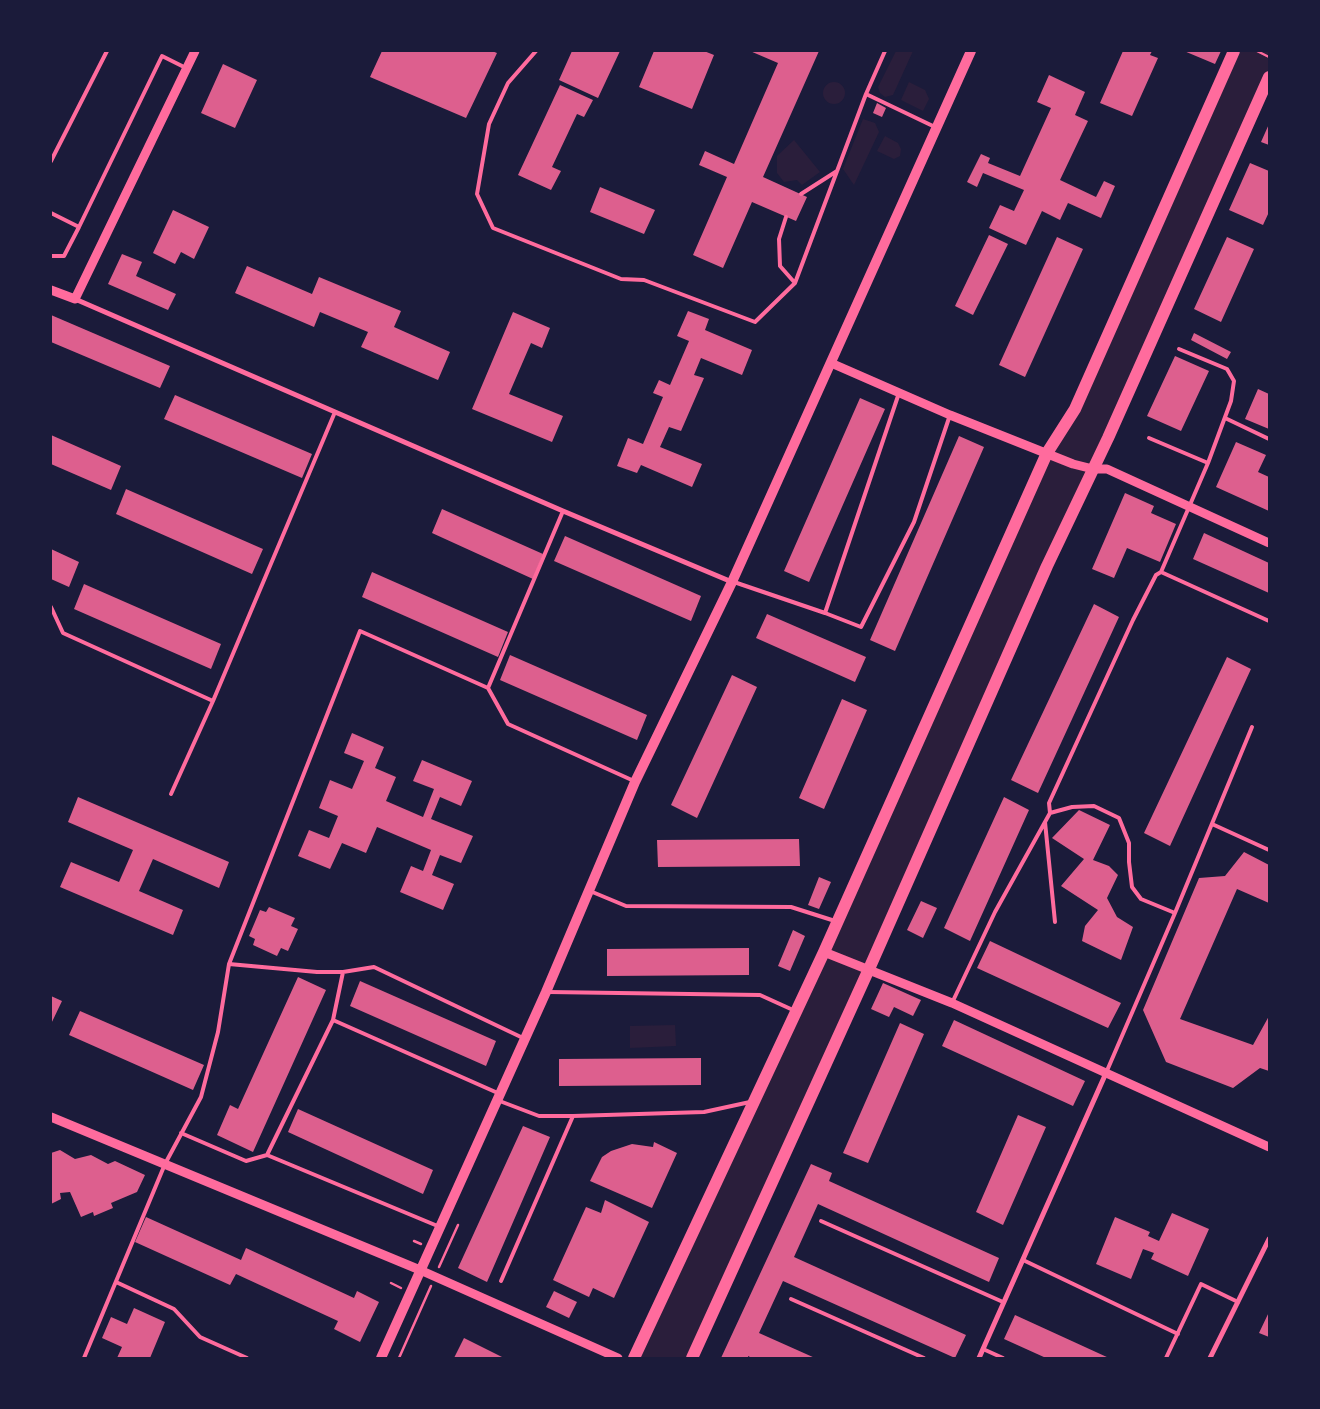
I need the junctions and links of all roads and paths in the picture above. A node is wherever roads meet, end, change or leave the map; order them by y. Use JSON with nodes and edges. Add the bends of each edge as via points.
{"nodes":[{"id":1,"x":107,"y":51,"type":"edge"},
{"id":2,"x":195,"y":51,"type":"edge"},
{"id":3,"x":536,"y":51,"type":"edge"},
{"id":4,"x":885,"y":51,"type":"edge"},
{"id":5,"x":971,"y":51,"type":"edge"},
{"id":6,"x":1234,"y":51,"type":"edge"},
{"id":7,"x":1257,"y":51,"type":"edge"},
{"id":8,"x":1269,"y":57,"type":"edge"},
{"id":9,"x":186,"y":68,"type":"junction"},
{"id":10,"x":1269,"y":77,"type":"edge"},
{"id":11,"x":866,"y":94,"type":"junction"},
{"id":12,"x":937,"y":128,"type":"junction"},
{"id":13,"x":51,"y":161,"type":"edge"},
{"id":14,"x":837,"y":172,"type":"junction"},
{"id":15,"x":801,"y":194,"type":"dead end"},
{"id":16,"x":51,"y":213,"type":"edge"},
{"id":17,"x":786,"y":217,"type":"dead end"},
{"id":18,"x":79,"y":227,"type":"junction"},
{"id":19,"x":51,"y":256,"type":"edge"},
{"id":20,"x":795,"y":282,"type":"junction"},
{"id":21,"x":51,"y":290,"type":"edge"},
{"id":22,"x":75,"y":299,"type":"junction"},
{"id":23,"x":1179,"y":349,"type":"dead end"},
{"id":24,"x":831,"y":362,"type":"junction"},
{"id":25,"x":899,"y":392,"type":"junction"},
{"id":26,"x":334,"y":412,"type":"junction"},
{"id":27,"x":950,"y":415,"type":"junction"},
{"id":28,"x":1225,"y":418,"type":"junction"},
{"id":29,"x":1148,"y":438,"type":"dead end"},
{"id":30,"x":1269,"y":438,"type":"edge"},
{"id":31,"x":1047,"y":453,"type":"junction"},
{"id":32,"x":1208,"y":463,"type":"junction"},
{"id":33,"x":1093,"y":469,"type":"junction"},
{"id":34,"x":1190,"y":506,"type":"junction"},
{"id":35,"x":563,"y":511,"type":"junction"},
{"id":36,"x":1269,"y":543,"type":"edge"},
{"id":37,"x":1162,"y":572,"type":"junction"},
{"id":38,"x":732,"y":582,"type":"junction"},
{"id":39,"x":51,"y":607,"type":"edge"},
{"id":40,"x":825,"y":612,"type":"junction"},
{"id":41,"x":1269,"y":621,"type":"edge"},
{"id":42,"x":488,"y":688,"type":"junction"},
{"id":43,"x":213,"y":701,"type":"junction"},
{"id":44,"x":1252,"y":727,"type":"dead end"},
{"id":45,"x":635,"y":782,"type":"junction"},
{"id":46,"x":171,"y":794,"type":"dead end"},
{"id":47,"x":1050,"y":813,"type":"junction"},
{"id":48,"x":1045,"y":822,"type":"junction"},
{"id":49,"x":1212,"y":824,"type":"junction"},
{"id":50,"x":1269,"y":850,"type":"edge"},
{"id":51,"x":590,"y":891,"type":"junction"},
{"id":52,"x":1175,"y":913,"type":"junction"},
{"id":53,"x":838,"y":922,"type":"junction"},
{"id":54,"x":1055,"y":922,"type":"dead end"},
{"id":55,"x":824,"y":952,"type":"junction"},
{"id":56,"x":229,"y":964,"type":"junction"},
{"id":57,"x":868,"y":969,"type":"junction"},
{"id":58,"x":343,"y":972,"type":"junction"},
{"id":59,"x":546,"y":992,"type":"junction"},
{"id":60,"x":952,"y":1003,"type":"junction"},
{"id":61,"x":795,"y":1010,"type":"junction"},
{"id":62,"x":333,"y":1020,"type":"junction"},
{"id":63,"x":525,"y":1039,"type":"junction"},
{"id":64,"x":1106,"y":1073,"type":"junction"},
{"id":65,"x":499,"y":1097,"type":"junction"},
{"id":66,"x":753,"y":1101,"type":"junction"},
{"id":67,"x":573,"y":1116,"type":"junction"},
{"id":68,"x":51,"y":1118,"type":"edge"},
{"id":69,"x":182,"y":1133,"type":"junction"},
{"id":70,"x":1269,"y":1147,"type":"edge"},
{"id":71,"x":267,"y":1155,"type":"junction"},
{"id":72,"x":165,"y":1164,"type":"junction"},
{"id":73,"x":821,"y":1221,"type":"dead end"},
{"id":74,"x":458,"y":1225,"type":"dead end"},
{"id":75,"x":440,"y":1227,"type":"junction"},
{"id":76,"x":1269,"y":1239,"type":"edge"},
{"id":77,"x":1022,"y":1260,"type":"junction"},
{"id":78,"x":420,"y":1270,"type":"junction"},
{"id":79,"x":435,"y":1277,"type":"junction"},
{"id":80,"x":501,"y":1281,"type":"dead end"},
{"id":81,"x":116,"y":1282,"type":"junction"},
{"id":82,"x":791,"y":1298,"type":"dead end"},
{"id":83,"x":1003,"y":1302,"type":"junction"},
{"id":84,"x":1238,"y":1302,"type":"junction"},
{"id":85,"x":1178,"y":1334,"type":"junction"},
{"id":86,"x":983,"y":1349,"type":"junction"},
{"id":87,"x":84,"y":1358,"type":"edge"},
{"id":88,"x":247,"y":1358,"type":"edge"},
{"id":89,"x":381,"y":1358,"type":"edge"},
{"id":90,"x":399,"y":1358,"type":"edge"},
{"id":91,"x":618,"y":1358,"type":"edge"},
{"id":92,"x":634,"y":1358,"type":"edge"},
{"id":93,"x":692,"y":1358,"type":"edge"},
{"id":94,"x":924,"y":1358,"type":"edge"},
{"id":95,"x":978,"y":1358,"type":"edge"},
{"id":96,"x":1003,"y":1358,"type":"edge"},
{"id":97,"x":1166,"y":1358,"type":"edge"},
{"id":98,"x":1210,"y":1358,"type":"edge"}],
"edges":[{"from":1,"to":13,"type":"lane"},
{"from":2,"to":9,"type":"street"},
{"from":3,"to":20,"type":"lane","via":[[508,83],[489,124],[477,194],[492,228],[621,279],[644,280],[755,322]]},
{"from":4,"to":11,"type":"lane"},
{"from":5,"to":12,"type":"main road"},
{"from":6,"to":31,"type":"highway","via":[[1075,409]]},
{"from":7,"to":8,"type":"path"},
{"from":9,"to":18,"type":"lane","via":[[162,56]]},
{"from":9,"to":22,"type":"street"},
{"from":10,"to":33,"type":"highway"},
{"from":11,"to":12,"type":"lane"},
{"from":11,"to":14,"type":"lane"},
{"from":12,"to":24,"type":"main road"},
{"from":14,"to":15,"type":"lane"},
{"from":14,"to":20,"type":"lane"},
{"from":16,"to":18,"type":"lane"},
{"from":17,"to":20,"type":"lane","via":[[779,239],[780,266]]},
{"from":18,"to":19,"type":"lane","via":[[64,256]]},
{"from":21,"to":22,"type":"street"},
{"from":22,"to":26,"type":"street"},
{"from":23,"to":28,"type":"lane","via":[[1227,369],[1234,381]]},
{"from":24,"to":25,"type":"street"},
{"from":24,"to":38,"type":"main road"},
{"from":25,"to":27,"type":"street"},
{"from":25,"to":40,"type":"lane"},
{"from":26,"to":35,"type":"street"},
{"from":26,"to":43,"type":"lane"},
{"from":27,"to":31,"type":"street"},
{"from":27,"to":40,"type":"lane","via":[[914,522],[861,627]]},
{"from":28,"to":30,"type":"lane"},
{"from":28,"to":32,"type":"lane"},
{"from":29,"to":32,"type":"lane"},
{"from":31,"to":33,"type":"street"},
{"from":31,"to":53,"type":"highway"},
{"from":32,"to":34,"type":"lane"},
{"from":33,"to":34,"type":"street","via":[[1107,469]]},
{"from":33,"to":57,"type":"highway"},
{"from":34,"to":36,"type":"street"},
{"from":34,"to":37,"type":"lane"},
{"from":35,"to":38,"type":"street"},
{"from":35,"to":42,"type":"lane"},
{"from":37,"to":41,"type":"lane"},
{"from":37,"to":47,"type":"lane","via":[[1156,575],[1133,620],[1049,803]]},
{"from":38,"to":40,"type":"lane"},
{"from":38,"to":45,"type":"main road"},
{"from":39,"to":43,"type":"lane","via":[[63,633]]},
{"from":42,"to":45,"type":"lane","via":[[508,724]]},
{"from":42,"to":56,"type":"lane","via":[[360,631]]},
{"from":43,"to":46,"type":"lane"},
{"from":44,"to":49,"type":"lane"},
{"from":45,"to":51,"type":"main road"},
{"from":47,"to":48,"type":"lane"},
{"from":47,"to":52,"type":"lane","via":[[1072,806],[1094,806],[1119,818],[1129,842],[1132,887],[1141,899]]},
{"from":48,"to":54,"type":"lane"},
{"from":48,"to":60,"type":"lane"},
{"from":49,"to":50,"type":"lane"},
{"from":49,"to":52,"type":"lane"},
{"from":51,"to":53,"type":"lane","via":[[626,906],[791,907]]},
{"from":51,"to":59,"type":"main road"},
{"from":52,"to":64,"type":"lane"},
{"from":53,"to":55,"type":"highway"},
{"from":55,"to":57,"type":"street"},
{"from":55,"to":61,"type":"highway"},
{"from":56,"to":58,"type":"lane"},
{"from":56,"to":69,"type":"lane","via":[[218,1032],[201,1096]]},
{"from":57,"to":60,"type":"street"},
{"from":57,"to":93,"type":"highway"},
{"from":58,"to":62,"type":"lane"},
{"from":58,"to":63,"type":"lane","via":[[374,967]]},
{"from":59,"to":61,"type":"lane","via":[[760,995]]},
{"from":59,"to":63,"type":"main road"},
{"from":60,"to":64,"type":"street"},
{"from":61,"to":66,"type":"highway"},
{"from":62,"to":65,"type":"lane"},
{"from":62,"to":71,"type":"lane"},
{"from":63,"to":65,"type":"main road"},
{"from":64,"to":70,"type":"street"},
{"from":64,"to":77,"type":"street"},
{"from":65,"to":67,"type":"lane","via":[[540,1116]]},
{"from":65,"to":75,"type":"main road"},
{"from":66,"to":67,"type":"lane","via":[[704,1112]]},
{"from":66,"to":92,"type":"highway"},
{"from":67,"to":80,"type":"lane"},
{"from":68,"to":72,"type":"street"},
{"from":69,"to":71,"type":"lane","via":[[246,1161]]},
{"from":69,"to":72,"type":"lane"},
{"from":71,"to":75,"type":"lane"},
{"from":72,"to":78,"type":"street"},
{"from":72,"to":81,"type":"lane"},
{"from":73,"to":83,"type":"lane"},
{"from":74,"to":79,"type":"path"},
{"from":75,"to":78,"type":"main road"},
{"from":76,"to":84,"type":"street"},
{"from":77,"to":83,"type":"street"},
{"from":77,"to":85,"type":"lane"},
{"from":78,"to":79,"type":"street"},
{"from":78,"to":89,"type":"main road"},
{"from":79,"to":90,"type":"path"},
{"from":79,"to":91,"type":"street"},
{"from":81,"to":87,"type":"lane"},
{"from":81,"to":88,"type":"lane","via":[[174,1309],[200,1336]]},
{"from":82,"to":94,"type":"lane"},
{"from":83,"to":86,"type":"street"},
{"from":84,"to":85,"type":"lane","via":[[1201,1284]]},
{"from":84,"to":98,"type":"street"},
{"from":85,"to":97,"type":"lane"},
{"from":86,"to":95,"type":"street"},
{"from":86,"to":96,"type":"lane"}]}
